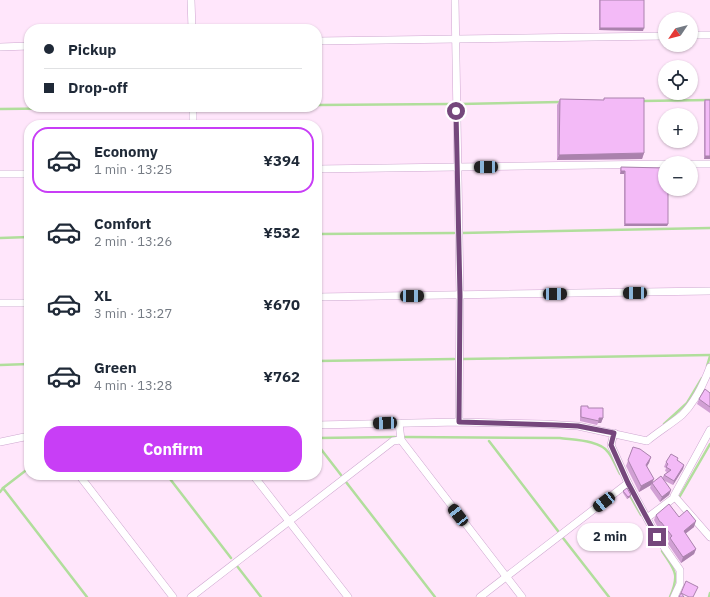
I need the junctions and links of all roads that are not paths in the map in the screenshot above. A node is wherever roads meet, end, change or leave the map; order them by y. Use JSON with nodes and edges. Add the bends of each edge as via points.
{"nodes":[{"id":1,"x":191,"y":0,"type":"edge"},
{"id":2,"x":455,"y":0,"type":"edge"},
{"id":3,"x":192,"y":24,"type":"edge"},
{"id":4,"x":698,"y":35,"type":"edge"},
{"id":5,"x":710,"y":35,"type":"edge"},
{"id":6,"x":658,"y":36,"type":"edge"},
{"id":7,"x":456,"y":39,"type":"junction"},
{"id":8,"x":322,"y":41,"type":"edge"},
{"id":9,"x":0,"y":46,"type":"edge"},
{"id":10,"x":24,"y":46,"type":"edge"},
{"id":11,"x":658,"y":164,"type":"edge"},
{"id":12,"x":698,"y":164,"type":"edge"},
{"id":13,"x":710,"y":164,"type":"edge"},
{"id":14,"x":457,"y":168,"type":"junction"},
{"id":15,"x":322,"y":170,"type":"edge"},
{"id":16,"x":0,"y":174,"type":"edge"},
{"id":17,"x":24,"y":174,"type":"edge"},
{"id":18,"x":710,"y":291,"type":"edge"},
{"id":19,"x":460,"y":296,"type":"junction"},
{"id":20,"x":322,"y":297,"type":"edge"},
{"id":21,"x":0,"y":303,"type":"edge"},
{"id":22,"x":24,"y":303,"type":"edge"},
{"id":23,"x":710,"y":367,"type":"edge"},
{"id":24,"x":459,"y":422,"type":"junction"},
{"id":25,"x":399,"y":423,"type":"junction"},
{"id":26,"x":322,"y":425,"type":"edge"},
{"id":27,"x":710,"y":430,"type":"edge"},
{"id":28,"x":614,"y":433,"type":"junction"},
{"id":29,"x":24,"y":437,"type":"edge"},
{"id":30,"x":401,"y":440,"type":"junction"},
{"id":31,"x":0,"y":442,"type":"edge"},
{"id":32,"x":83,"y":480,"type":"edge"},
{"id":33,"x":257,"y":480,"type":"edge"},
{"id":34,"x":628,"y":483,"type":"junction"},
{"id":35,"x":675,"y":497,"type":"junction"},
{"id":36,"x":647,"y":518,"type":"junction"},
{"id":37,"x":288,"y":521,"type":"junction"},
{"id":38,"x":710,"y":537,"type":"edge"},
{"id":39,"x":506,"y":577,"type":"junction"},
{"id":40,"x":173,"y":597,"type":"edge"},
{"id":41,"x":191,"y":597,"type":"edge"},
{"id":42,"x":348,"y":597,"type":"edge"},
{"id":43,"x":480,"y":597,"type":"edge"},
{"id":44,"x":522,"y":597,"type":"edge"},
{"id":45,"x":674,"y":597,"type":"edge"}],
"edges":[{"from":1,"to":3,"type":"street"},
{"from":2,"to":7,"type":"street"},
{"from":4,"to":5,"type":"street"},
{"from":6,"to":7,"type":"street"},
{"from":7,"to":8,"type":"street"},
{"from":7,"to":14,"type":"street"},
{"from":9,"to":10,"type":"street"},
{"from":11,"to":14,"type":"street"},
{"from":12,"to":13,"type":"street"},
{"from":14,"to":15,"type":"street"},
{"from":14,"to":19,"type":"street"},
{"from":16,"to":17,"type":"street"},
{"from":18,"to":19,"type":"street"},
{"from":19,"to":20,"type":"street"},
{"from":19,"to":24,"type":"street"},
{"from":21,"to":22,"type":"street"},
{"from":23,"to":28,"type":"street","via":[[682,415],[647,441]]},
{"from":24,"to":25,"type":"street"},
{"from":24,"to":28,"type":"street","via":[[578,426]]},
{"from":25,"to":26,"type":"street"},
{"from":25,"to":30,"type":"street"},
{"from":27,"to":35,"type":"street"},
{"from":28,"to":34,"type":"street","via":[[611,445]]},
{"from":29,"to":31,"type":"street"},
{"from":30,"to":37,"type":"street","via":[[393,441]]},
{"from":30,"to":39,"type":"street"},
{"from":32,"to":40,"type":"street"},
{"from":33,"to":37,"type":"street"},
{"from":34,"to":36,"type":"street"},
{"from":34,"to":39,"type":"street"},
{"from":35,"to":36,"type":"street"},
{"from":35,"to":38,"type":"street"},
{"from":36,"to":45,"type":"street","via":[[680,570],[680,584]]},
{"from":37,"to":41,"type":"street"},
{"from":37,"to":42,"type":"street"},
{"from":39,"to":43,"type":"street"},
{"from":39,"to":44,"type":"street"}]}
